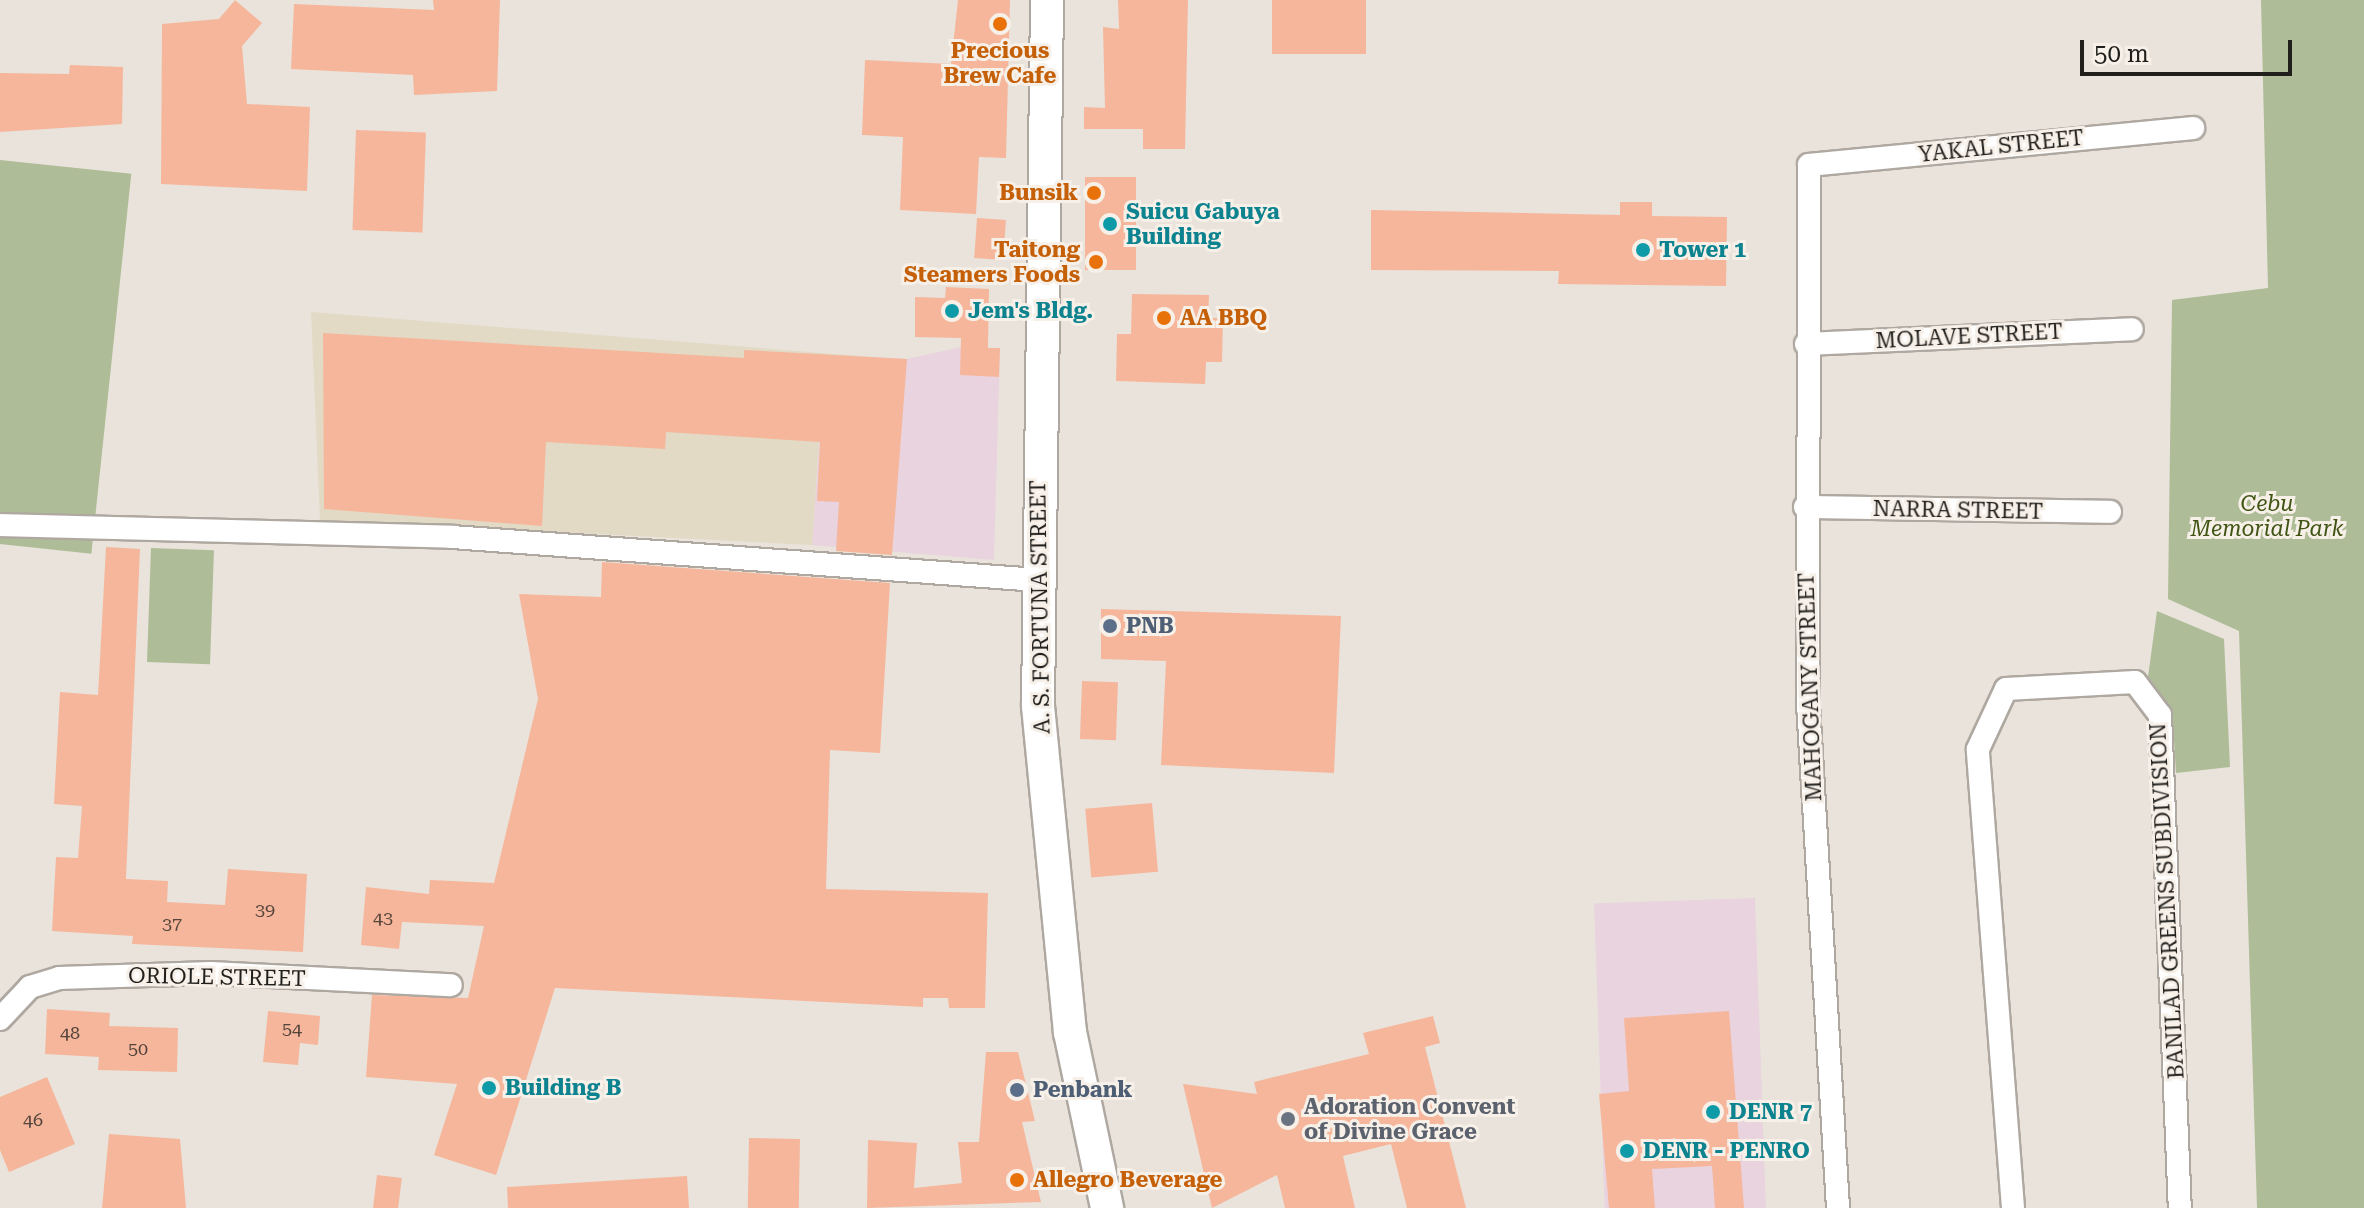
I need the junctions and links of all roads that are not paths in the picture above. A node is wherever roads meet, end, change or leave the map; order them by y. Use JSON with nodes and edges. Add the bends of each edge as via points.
{"nodes":[{"id":1,"x":1047,"y":0,"type":"edge"},
{"id":2,"x":2193,"y":128,"type":"dead end"},
{"id":3,"x":1809,"y":165,"type":"joint"},
{"id":4,"x":2132,"y":329,"type":"dead end"},
{"id":5,"x":1806,"y":344,"type":"junction"},
{"id":6,"x":1805,"y":507,"type":"junction"},
{"id":7,"x":2110,"y":512,"type":"dead end"},
{"id":8,"x":0,"y":525,"type":"edge"},
{"id":9,"x":1037,"y":580,"type":"junction"},
{"id":10,"x":451,"y":985,"type":"dead end"},
{"id":11,"x":0,"y":1019,"type":"edge"},
{"id":12,"x":1107,"y":1208,"type":"edge"},
{"id":13,"x":1838,"y":1208,"type":"edge"},
{"id":14,"x":2013,"y":1208,"type":"edge"},
{"id":15,"x":2180,"y":1208,"type":"edge"}],
"edges":[{"from":1,"to":9,"type":"main road","name":"A. S. FORTUNA STREET"},
{"from":2,"to":3,"type":"street","name":"YAKAL STREET"},
{"from":3,"to":5,"type":"street","name":"MAHOGANY STREET"},
{"from":4,"to":5,"type":"street","name":"MOLAVE STREET"},
{"from":5,"to":6,"type":"street","name":"MAHOGANY STREET"},
{"from":6,"to":7,"type":"street","name":"NARRA STREET"},
{"from":6,"to":13,"type":"street","name":"MAHOGANY STREET","via":[[1808,709]]},
{"from":8,"to":9,"type":"street","via":[[452,537]]},
{"from":9,"to":12,"type":"main road","name":"A. S. FORTUNA STREET","via":[[1051,880],[1070,1032]]},
{"from":10,"to":11,"type":"street","name":"ORIOLE STREET","via":[[211,973],[59,978],[30,987]]},
{"from":14,"to":15,"type":"street","name":"BANILAD GREENS SUBDIVISION","via":[[1978,749],[2006,689],[2135,682],[2160,715]]}]}
